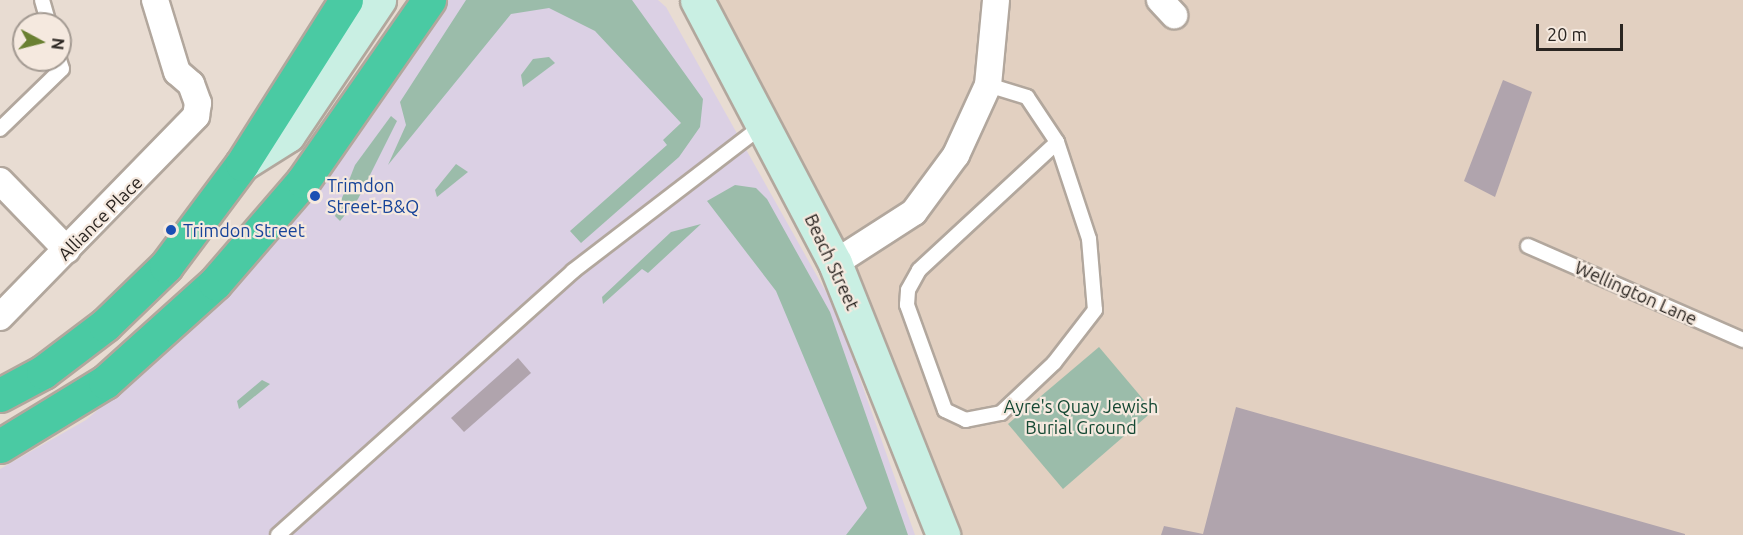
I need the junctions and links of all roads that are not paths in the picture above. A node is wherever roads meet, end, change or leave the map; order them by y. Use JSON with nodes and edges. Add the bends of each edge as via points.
{"nodes":[{"id":1,"x":156,"y":0,"type":"edge"},
{"id":2,"x":346,"y":0,"type":"edge"},
{"id":3,"x":379,"y":0,"type":"edge"},
{"id":4,"x":429,"y":0,"type":"edge"},
{"id":5,"x":698,"y":0,"type":"edge"},
{"id":6,"x":996,"y":0,"type":"edge"},
{"id":7,"x":59,"y":72,"type":"edge"},
{"id":8,"x":988,"y":85,"type":"junction"},
{"id":9,"x":763,"y":126,"type":"junction"},
{"id":10,"x":0,"y":129,"type":"edge"},
{"id":11,"x":1057,"y":142,"type":"junction"},
{"id":12,"x":243,"y":164,"type":"junction"},
{"id":13,"x":0,"y":181,"type":"edge"},
{"id":14,"x":1528,"y":246,"type":"dead end"},
{"id":15,"x":67,"y":250,"type":"junction"},
{"id":16,"x":836,"y":263,"type":"junction"},
{"id":17,"x":0,"y":317,"type":"edge"},
{"id":18,"x":1743,"y":340,"type":"edge"},
{"id":19,"x":0,"y":396,"type":"edge"},
{"id":20,"x":0,"y":446,"type":"edge"},
{"id":21,"x":278,"y":535,"type":"edge"},
{"id":22,"x":943,"y":535,"type":"edge"}],
"edges":[{"from":1,"to":15,"type":"street","name":"Alliance Place","via":[[177,72],[191,84],[198,103],[196,116]]},
{"from":2,"to":12,"type":"highway"},
{"from":3,"to":12,"type":"street","via":[[288,135]]},
{"from":4,"to":20,"type":"highway","via":[[303,181],[215,283],[105,382]]},
{"from":5,"to":9,"type":"street","name":"Beach Street"},
{"from":6,"to":8,"type":"street"},
{"from":7,"to":10,"type":"lane"},
{"from":8,"to":11,"type":"lane","via":[[1026,97]]},
{"from":8,"to":16,"type":"street","via":[[936,187],[914,212]]},
{"from":9,"to":16,"type":"street","name":"Beach Street"},
{"from":9,"to":21,"type":"lane","via":[[573,271]]},
{"from":11,"to":11,"type":"lane","via":[[1089,239],[1095,310],[1054,363],[1001,413],[966,420],[945,410],[907,305],[908,290],[920,270]]},
{"from":12,"to":19,"type":"highway","via":[[166,266],[105,324],[44,372]]},
{"from":13,"to":15,"type":"street"},
{"from":14,"to":18,"type":"lane","name":"Wellington Lane"},
{"from":15,"to":17,"type":"street","name":"Alliance Place"},
{"from":16,"to":22,"type":"street","name":"Beach Street"}]}
